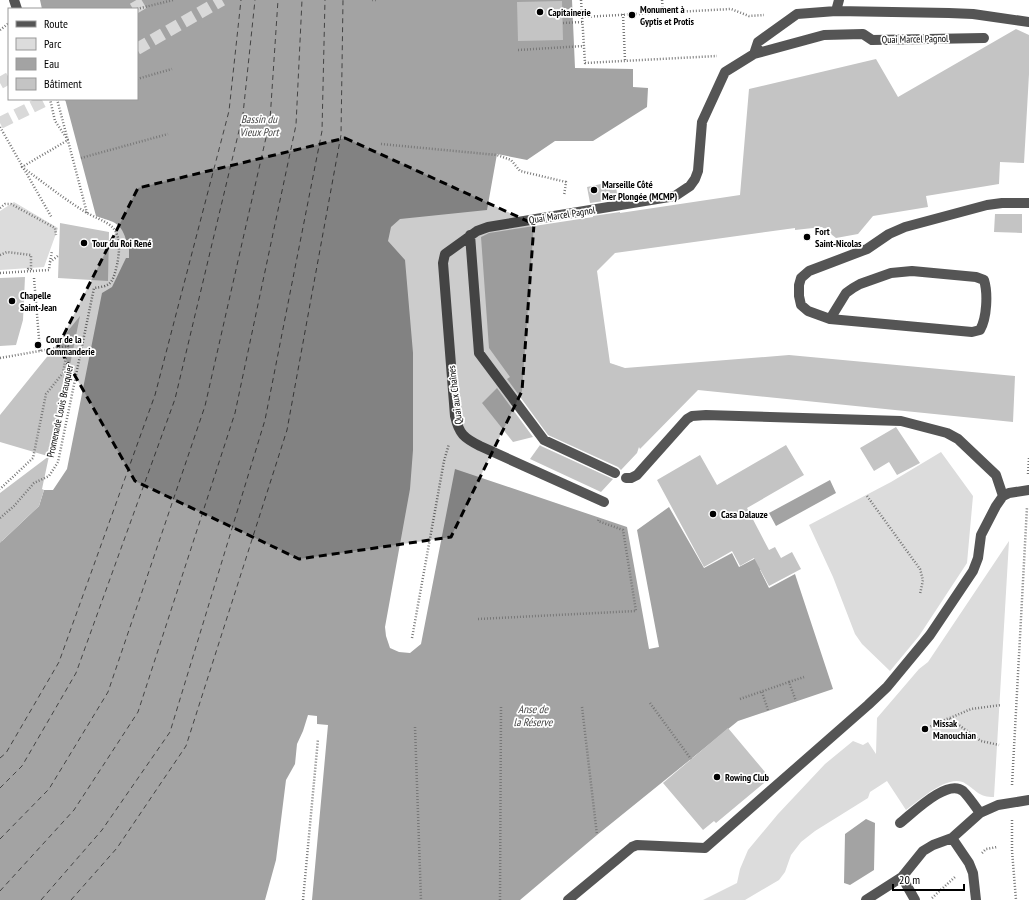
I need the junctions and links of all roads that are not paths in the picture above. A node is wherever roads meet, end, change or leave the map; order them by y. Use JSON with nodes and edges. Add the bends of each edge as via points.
{"nodes":[{"id":1,"x":835,"y":0,"type":"edge"},
{"id":2,"x":839,"y":0,"type":"edge"},
{"id":3,"x":836,"y":11,"type":"junction"},
{"id":4,"x":1029,"y":22,"type":"edge"},
{"id":5,"x":984,"y":38,"type":"dead end"},
{"id":6,"x":754,"y":54,"type":"junction"},
{"id":7,"x":1029,"y":204,"type":"edge"},
{"id":8,"x":470,"y":235,"type":"junction"},
{"id":9,"x":830,"y":319,"type":"junction"},
{"id":10,"x":615,"y":473,"type":"dead end"},
{"id":11,"x":626,"y":478,"type":"dead end"},
{"id":12,"x":1028,"y":490,"type":"edge"},
{"id":13,"x":1003,"y":496,"type":"junction"},
{"id":14,"x":604,"y":502,"type":"dead end"},
{"id":15,"x":1029,"y":800,"type":"edge"},
{"id":16,"x":980,"y":813,"type":"junction"},
{"id":17,"x":900,"y":823,"type":"dead end"},
{"id":18,"x":952,"y":838,"type":"junction"},
{"id":19,"x":902,"y":877,"type":"junction"},
{"id":20,"x":568,"y":900,"type":"edge"},
{"id":21,"x":866,"y":900,"type":"edge"},
{"id":22,"x":915,"y":900,"type":"edge"},
{"id":23,"x":976,"y":900,"type":"edge"}],
"edges":[{"from":1,"to":3,"type":"street"},
{"from":2,"to":3,"type":"street"},
{"from":3,"to":4,"type":"street","name":"Quai Marcel Pagnol","via":[[961,13]]},
{"from":3,"to":6,"type":"street","name":"Quai Marcel Pagnol","via":[[797,14],[758,42]]},
{"from":5,"to":6,"type":"street","name":"Quai Marcel Pagnol","via":[[872,40],[863,34],[824,35]]},
{"from":6,"to":8,"type":"street","name":"Quai Marcel Pagnol","via":[[725,72],[702,122],[698,171],[695,179],[683,192],[675,196],[488,227]]},
{"from":7,"to":9,"type":"street","via":[[1002,202],[905,227],[867,249],[809,270],[801,278],[799,285],[801,305],[808,311]]},
{"from":8,"to":10,"type":"street","via":[[479,353],[544,440]]},
{"from":8,"to":14,"type":"street","name":"Quai aux Chaînes","via":[[447,251],[442,264],[457,427],[470,441],[495,454]]},
{"from":9,"to":9,"type":"street","via":[[972,332],[980,330],[984,323],[984,280],[912,271],[892,273],[853,288],[846,294]]},
{"from":11,"to":13,"type":"street","via":[[637,475],[692,416],[900,421],[947,433],[958,439],[996,475]]},
{"from":12,"to":13,"type":"street","via":[[1009,492]]},
{"from":13,"to":20,"type":"street","via":[[982,535],[973,571],[930,635],[887,687],[868,705],[705,848],[637,845]]},
{"from":15,"to":16,"type":"street","via":[[998,805]]},
{"from":16,"to":17,"type":"street","via":[[962,790],[954,788],[936,795]]},
{"from":16,"to":18,"type":"street"},
{"from":18,"to":19,"type":"street","via":[[923,851]]},
{"from":18,"to":23,"type":"street","via":[[973,872]]},
{"from":19,"to":21,"type":"street"},
{"from":19,"to":22,"type":"street"}]}
